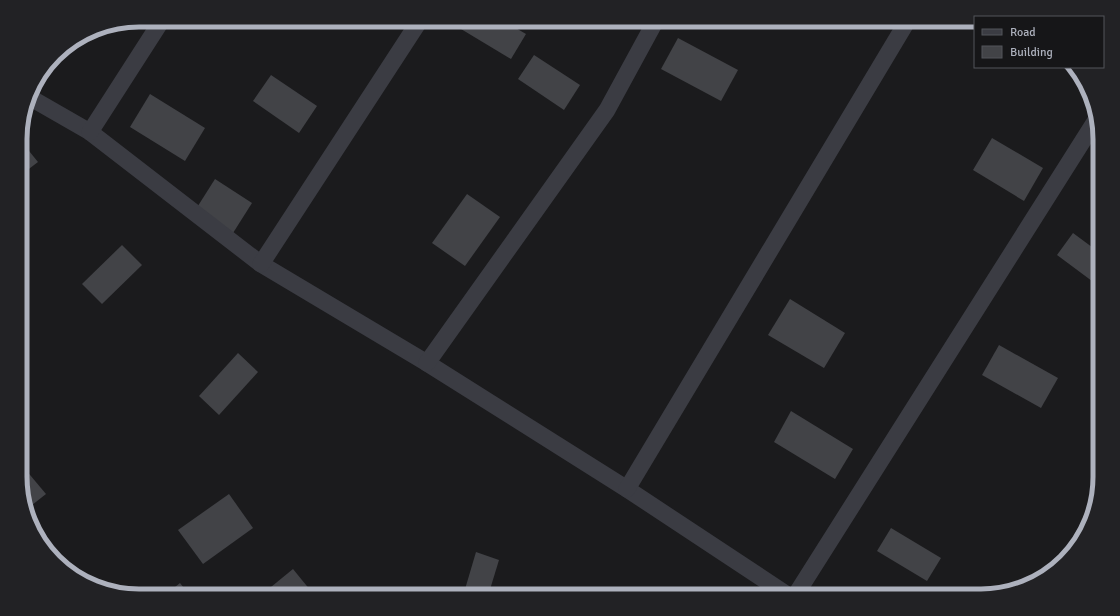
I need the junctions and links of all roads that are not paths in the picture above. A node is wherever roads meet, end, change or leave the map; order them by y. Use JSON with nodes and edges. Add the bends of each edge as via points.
{"nodes":[{"id":1,"x":158,"y":27,"type":"edge"},
{"id":2,"x":415,"y":27,"type":"edge"},
{"id":3,"x":652,"y":27,"type":"edge"},
{"id":4,"x":904,"y":27,"type":"edge"},
{"id":5,"x":35,"y":100,"type":"edge"},
{"id":6,"x":1092,"y":126,"type":"edge"},
{"id":7,"x":90,"y":132,"type":"junction"},
{"id":8,"x":261,"y":264,"type":"junction"},
{"id":9,"x":427,"y":363,"type":"junction"},
{"id":10,"x":627,"y":489,"type":"junction"},
{"id":11,"x":778,"y":589,"type":"edge"},
{"id":12,"x":799,"y":589,"type":"edge"}],
"edges":[{"from":1,"to":7,"type":"street"},
{"from":2,"to":8,"type":"street"},
{"from":3,"to":9,"type":"street","via":[[607,110]]},
{"from":4,"to":10,"type":"street"},
{"from":5,"to":7,"type":"street"},
{"from":6,"to":12,"type":"street"},
{"from":7,"to":8,"type":"street"},
{"from":8,"to":9,"type":"street"},
{"from":9,"to":10,"type":"street"},
{"from":10,"to":11,"type":"street"}]}
